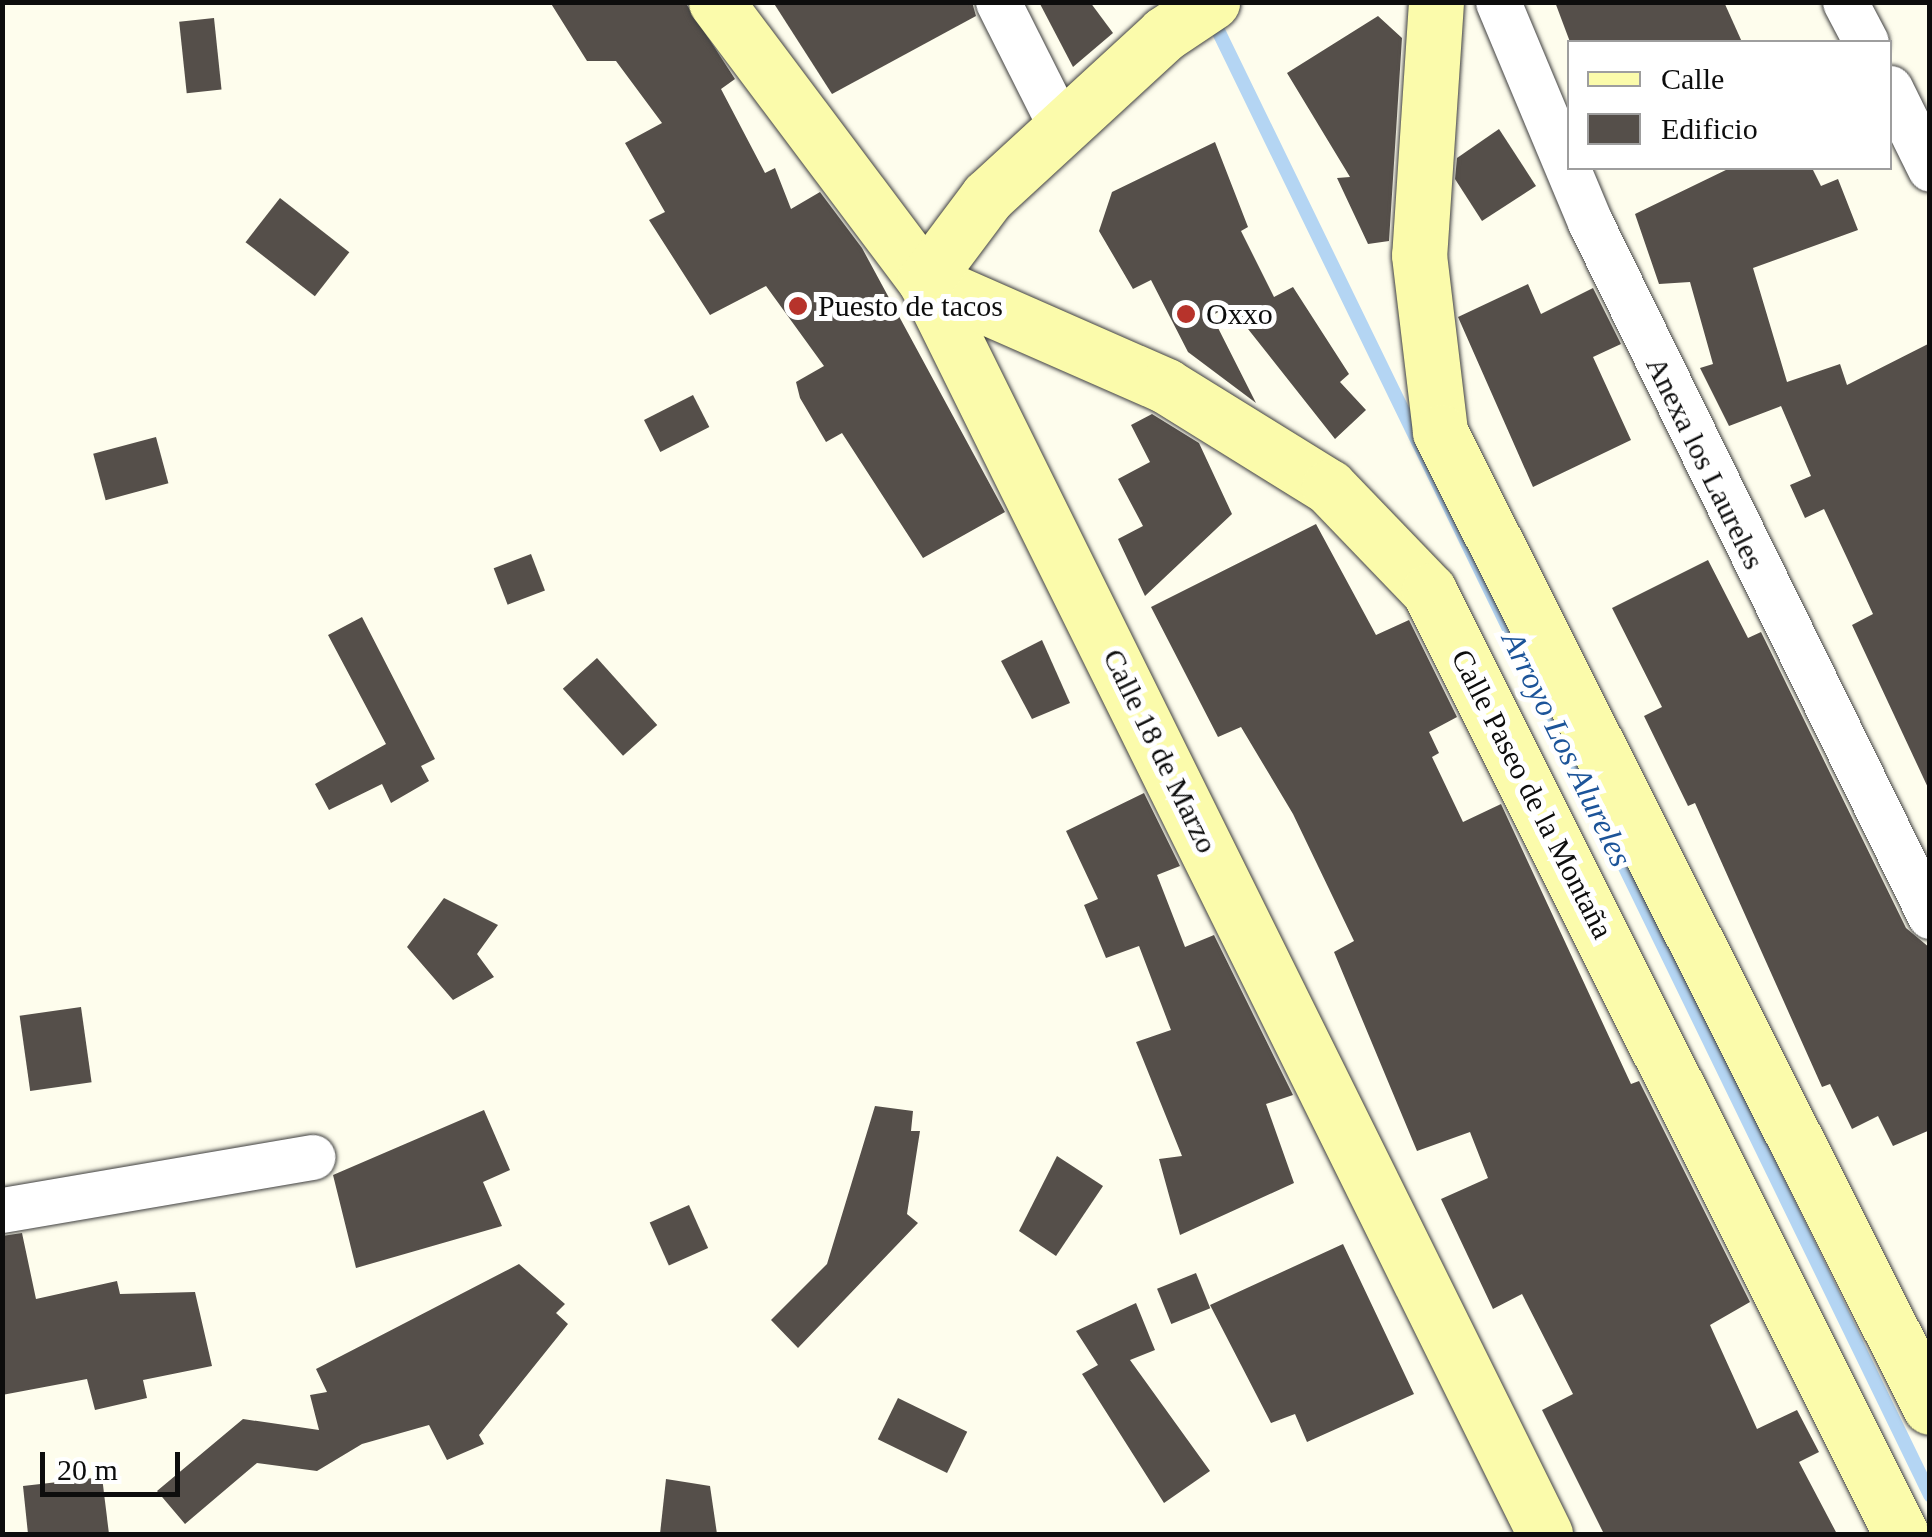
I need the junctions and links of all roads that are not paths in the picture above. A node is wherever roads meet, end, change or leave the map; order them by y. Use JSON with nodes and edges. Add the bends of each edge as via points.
{"nodes":[{"id":1,"x":716,"y":2,"type":"edge"},
{"id":2,"x":998,"y":2,"type":"edge"},
{"id":3,"x":1212,"y":2,"type":"edge"},
{"id":4,"x":1436,"y":2,"type":"edge"},
{"id":5,"x":1498,"y":2,"type":"edge"},
{"id":6,"x":1845,"y":2,"type":"edge"},
{"id":7,"x":1865,"y":40,"type":"edge"},
{"id":8,"x":1892,"y":92,"type":"edge"},
{"id":9,"x":1061,"y":127,"type":"junction"},
{"id":10,"x":1567,"y":167,"type":"edge"},
{"id":11,"x":1930,"y":169,"type":"edge"},
{"id":12,"x":1568,"y":170,"type":"edge"},
{"id":13,"x":924,"y":280,"type":"junction"},
{"id":14,"x":1930,"y":916,"type":"edge"},
{"id":15,"x":313,"y":1158,"type":"dead end"},
{"id":16,"x":2,"y":1210,"type":"edge"},
{"id":17,"x":1930,"y":1407,"type":"edge"},
{"id":18,"x":1545,"y":1534,"type":"edge"},
{"id":19,"x":1901,"y":1534,"type":"edge"}],
"edges":[{"from":1,"to":13,"type":"main road","name":"Calle 18 de Marzo"},
{"from":2,"to":9,"type":"street"},
{"from":3,"to":9,"type":"main road","via":[[1164,34]]},
{"from":4,"to":17,"type":"main road","via":[[1420,255],[1440,432]]},
{"from":5,"to":10,"type":"street","name":"Anexa los Laureles"},
{"from":6,"to":7,"type":"street"},
{"from":8,"to":11,"type":"street"},
{"from":9,"to":13,"type":"main road","via":[[988,197]]},
{"from":12,"to":14,"type":"street","name":"Anexa los Laureles"},
{"from":13,"to":18,"type":"main road","name":"Calle 18 de Marzo"},
{"from":13,"to":19,"type":"main road","name":"Calle Paseo de la Montaña","via":[[1166,386],[1329,488],[1429,591]]},
{"from":15,"to":16,"type":"street"}]}
